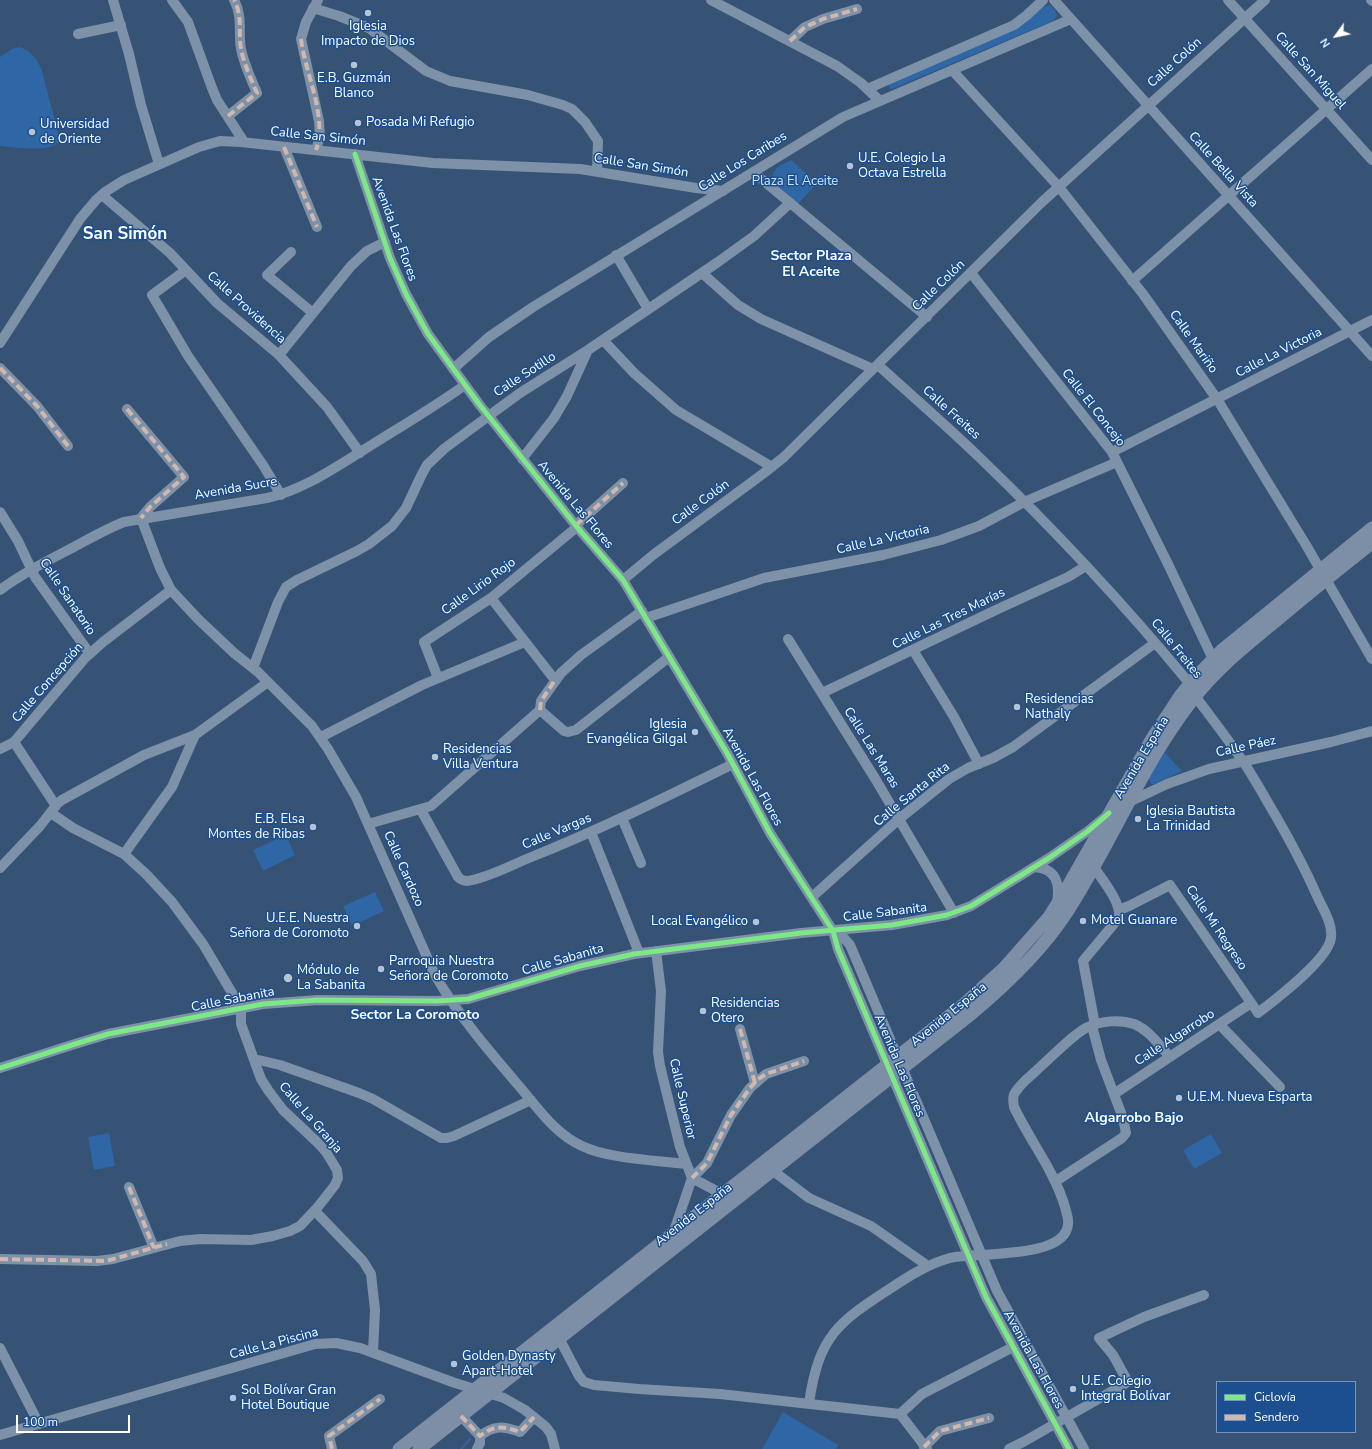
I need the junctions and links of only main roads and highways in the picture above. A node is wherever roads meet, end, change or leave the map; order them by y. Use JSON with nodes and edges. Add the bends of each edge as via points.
{"nodes":[{"id":1,"x":1372,"y":528,"type":"edge"},
{"id":2,"x":1372,"y":543,"type":"edge"},
{"id":3,"x":1323,"y":575,"type":"junction"},
{"id":4,"x":1193,"y":690,"type":"junction"},
{"id":5,"x":894,"y":1066,"type":"junction"},
{"id":6,"x":727,"y":1198,"type":"junction"},
{"id":7,"x":399,"y":1449,"type":"edge"},
{"id":8,"x":419,"y":1449,"type":"edge"}],
"edges":[{"from":1,"to":3,"type":"main road","name":"Avenida España"},
{"from":2,"to":3,"type":"main road","name":"Avenida España"},
{"from":3,"to":4,"type":"main road","name":"Avenida España","via":[[1212,676]]},
{"from":3,"to":4,"type":"main road","name":"Avenida España","via":[[1213,659]]},
{"from":4,"to":5,"type":"main road","name":"Avenida España","via":[[1153,737],[1057,905],[1026,944],[995,977]]},
{"from":4,"to":5,"type":"main road","name":"Avenida España","via":[[1059,924],[1013,977],[970,1015]]},
{"from":5,"to":6,"type":"main road","name":"Avenida España"},
{"from":5,"to":6,"type":"main road","name":"Avenida España","via":[[772,1170]]},
{"from":6,"to":7,"type":"main road","name":"Avenida España","via":[[674,1231]]},
{"from":6,"to":8,"type":"main road","name":"Avenida España","via":[[559,1338]]}]}
